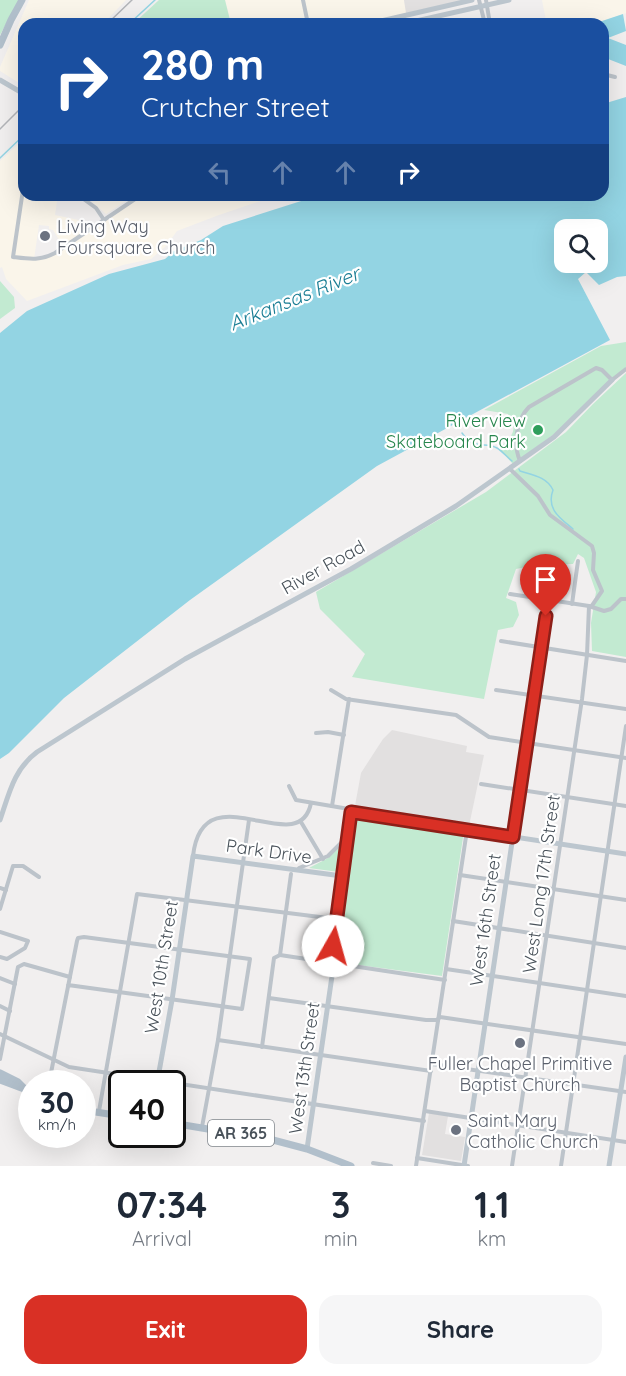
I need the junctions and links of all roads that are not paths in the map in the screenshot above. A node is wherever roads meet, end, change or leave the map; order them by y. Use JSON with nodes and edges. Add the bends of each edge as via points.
{"nodes":[{"id":1,"x":22,"y":0,"type":"edge"},
{"id":2,"x":303,"y":0,"type":"edge"},
{"id":3,"x":472,"y":0,"type":"edge"},
{"id":4,"x":509,"y":0,"type":"edge"},
{"id":5,"x":483,"y":3,"type":"edge"},
{"id":6,"x":416,"y":13,"type":"junction"},
{"id":7,"x":307,"y":18,"type":"edge"},
{"id":8,"x":394,"y":18,"type":"edge"},
{"id":9,"x":417,"y":18,"type":"edge"},
{"id":10,"x":432,"y":18,"type":"edge"},
{"id":11,"x":484,"y":18,"type":"edge"},
{"id":12,"x":488,"y":18,"type":"edge"},
{"id":13,"x":0,"y":45,"type":"edge"},
{"id":14,"x":609,"y":76,"type":"edge"},
{"id":15,"x":615,"y":77,"type":"dead end"},
{"id":16,"x":0,"y":80,"type":"edge"},
{"id":17,"x":18,"y":90,"type":"edge"},
{"id":18,"x":21,"y":201,"type":"edge"},
{"id":19,"x":86,"y":201,"type":"edge"},
{"id":20,"x":132,"y":201,"type":"edge"},
{"id":21,"x":105,"y":220,"type":"junction"},
{"id":22,"x":626,"y":369,"type":"edge"},
{"id":23,"x":612,"y":380,"type":"junction"},
{"id":24,"x":520,"y":462,"type":"junction"},
{"id":25,"x":510,"y":469,"type":"junction"},
{"id":26,"x":578,"y":561,"type":"dead end"},
{"id":27,"x":552,"y":571,"type":"dead end"},
{"id":28,"x":510,"y":594,"type":"dead end"},
{"id":29,"x":626,"y":599,"type":"edge"},
{"id":30,"x":548,"y":600,"type":"junction"},
{"id":31,"x":572,"y":604,"type":"junction"},
{"id":32,"x":590,"y":606,"type":"junction"},
{"id":33,"x":501,"y":641,"type":"dead end"},
{"id":34,"x":541,"y":648,"type":"junction"},
{"id":35,"x":587,"y":655,"type":"junction"},
{"id":36,"x":626,"y":661,"type":"edge"},
{"id":37,"x":331,"y":690,"type":"dead end"},
{"id":38,"x":496,"y":690,"type":"dead end"},
{"id":39,"x":534,"y":696,"type":"junction"},
{"id":40,"x":349,"y":699,"type":"junction"},
{"id":41,"x":581,"y":703,"type":"junction"},
{"id":42,"x":626,"y":709,"type":"edge"},
{"id":43,"x":626,"y":726,"type":"edge"},
{"id":44,"x":316,"y":734,"type":"dead end"},
{"id":45,"x":344,"y":735,"type":"junction"},
{"id":46,"x":527,"y":743,"type":"junction"},
{"id":47,"x":574,"y":750,"type":"junction"},
{"id":48,"x":624,"y":757,"type":"edge"},
{"id":49,"x":481,"y":784,"type":"dead end"},
{"id":50,"x":289,"y":786,"type":"dead end"},
{"id":51,"x":519,"y":790,"type":"junction"},
{"id":52,"x":567,"y":797,"type":"junction"},
{"id":53,"x":311,"y":803,"type":"junction"},
{"id":54,"x":614,"y":804,"type":"junction"},
{"id":55,"x":332,"y":806,"type":"junction"},
{"id":56,"x":626,"y":806,"type":"edge"},
{"id":57,"x":351,"y":812,"type":"junction"},
{"id":58,"x":0,"y":820,"type":"edge"},
{"id":59,"x":249,"y":820,"type":"junction"},
{"id":60,"x":301,"y":822,"type":"junction"},
{"id":61,"x":467,"y":830,"type":"junction"},
{"id":62,"x":347,"y":837,"type":"junction"},
{"id":63,"x":513,"y":837,"type":"junction"},
{"id":64,"x":560,"y":844,"type":"junction"},
{"id":65,"x":608,"y":851,"type":"junction"},
{"id":66,"x":626,"y":854,"type":"edge"},
{"id":67,"x":193,"y":856,"type":"junction"},
{"id":68,"x":323,"y":859,"type":"junction"},
{"id":69,"x":242,"y":863,"type":"junction"},
{"id":70,"x":292,"y":872,"type":"junction"},
{"id":71,"x":460,"y":875,"type":"junction"},
{"id":72,"x":342,"y":876,"type":"junction"},
{"id":73,"x":39,"y":877,"type":"dead end"},
{"id":74,"x":506,"y":882,"type":"junction"},
{"id":75,"x":0,"y":888,"type":"edge"},
{"id":76,"x":554,"y":889,"type":"junction"},
{"id":77,"x":6,"y":890,"type":"junction"},
{"id":78,"x":601,"y":896,"type":"junction"},
{"id":79,"x":187,"y":899,"type":"junction"},
{"id":80,"x":626,"y":900,"type":"edge"},
{"id":81,"x":237,"y":906,"type":"junction"},
{"id":82,"x":0,"y":909,"type":"edge"},
{"id":83,"x":286,"y":912,"type":"junction"},
{"id":84,"x":336,"y":919,"type":"junction"},
{"id":85,"x":453,"y":921,"type":"junction"},
{"id":86,"x":499,"y":929,"type":"junction"},
{"id":87,"x":0,"y":932,"type":"edge"},
{"id":88,"x":547,"y":936,"type":"junction"},
{"id":89,"x":129,"y":943,"type":"junction"},
{"id":90,"x":594,"y":943,"type":"junction"},
{"id":91,"x":626,"y":948,"type":"edge"},
{"id":92,"x":180,"y":950,"type":"junction"},
{"id":93,"x":280,"y":954,"type":"junction"},
{"id":94,"x":229,"y":956,"type":"junction"},
{"id":95,"x":0,"y":957,"type":"edge"},
{"id":96,"x":333,"y":963,"type":"junction"},
{"id":97,"x":447,"y":969,"type":"junction"},
{"id":98,"x":492,"y":976,"type":"junction"},
{"id":99,"x":70,"y":977,"type":"junction"},
{"id":100,"x":0,"y":978,"type":"edge"},
{"id":101,"x":445,"y":980,"type":"junction"},
{"id":102,"x":540,"y":983,"type":"junction"},
{"id":103,"x":15,"y":984,"type":"junction"},
{"id":104,"x":68,"y":985,"type":"junction"},
{"id":105,"x":587,"y":990,"type":"junction"},
{"id":106,"x":120,"y":993,"type":"junction"},
{"id":107,"x":626,"y":996,"type":"edge"},
{"id":108,"x":269,"y":998,"type":"junction"},
{"id":109,"x":172,"y":1000,"type":"junction"},
{"id":110,"x":0,"y":1006,"type":"edge"},
{"id":111,"x":223,"y":1006,"type":"junction"},
{"id":112,"x":328,"y":1006,"type":"junction"},
{"id":113,"x":10,"y":1011,"type":"junction"},
{"id":114,"x":440,"y":1017,"type":"junction"},
{"id":115,"x":485,"y":1023,"type":"junction"},
{"id":116,"x":533,"y":1030,"type":"junction"},
{"id":117,"x":2,"y":1035,"type":"edge"},
{"id":118,"x":580,"y":1037,"type":"junction"},
{"id":119,"x":218,"y":1040,"type":"junction"},
{"id":120,"x":626,"y":1044,"type":"edge"},
{"id":121,"x":262,"y":1047,"type":"junction"},
{"id":122,"x":321,"y":1056,"type":"junction"},
{"id":123,"x":626,"y":1057,"type":"edge"},
{"id":124,"x":0,"y":1059,"type":"edge"},
{"id":125,"x":53,"y":1060,"type":"junction"},
{"id":126,"x":432,"y":1064,"type":"junction"},
{"id":127,"x":51,"y":1070,"type":"edge"},
{"id":128,"x":159,"y":1070,"type":"edge"},
{"id":129,"x":478,"y":1070,"type":"junction"},
{"id":130,"x":431,"y":1071,"type":"junction"},
{"id":131,"x":0,"y":1073,"type":"edge"},
{"id":132,"x":106,"y":1073,"type":"junction"},
{"id":133,"x":526,"y":1078,"type":"junction"},
{"id":134,"x":0,"y":1080,"type":"edge"},
{"id":135,"x":18,"y":1082,"type":"edge"},
{"id":136,"x":573,"y":1085,"type":"junction"},
{"id":137,"x":186,"y":1086,"type":"edge"},
{"id":138,"x":18,"y":1087,"type":"edge"},
{"id":139,"x":209,"y":1089,"type":"junction"},
{"id":140,"x":623,"y":1092,"type":"edge"},
{"id":141,"x":314,"y":1105,"type":"junction"},
{"id":142,"x":425,"y":1111,"type":"junction"},
{"id":143,"x":96,"y":1112,"type":"edge"},
{"id":144,"x":99,"y":1112,"type":"junction"},
{"id":145,"x":108,"y":1114,"type":"edge"},
{"id":146,"x":471,"y":1118,"type":"junction"},
{"id":147,"x":424,"y":1121,"type":"junction"},
{"id":148,"x":186,"y":1125,"type":"edge"},
{"id":149,"x":518,"y":1125,"type":"junction"},
{"id":150,"x":202,"y":1127,"type":"junction"},
{"id":151,"x":566,"y":1133,"type":"junction"},
{"id":152,"x":613,"y":1140,"type":"junction"},
{"id":153,"x":626,"y":1142,"type":"edge"},
{"id":154,"x":307,"y":1149,"type":"junction"},
{"id":155,"x":417,"y":1158,"type":"junction"},
{"id":156,"x":373,"y":1163,"type":"dead end"},
{"id":157,"x":351,"y":1166,"type":"edge"},
{"id":158,"x":391,"y":1166,"type":"edge"},
{"id":159,"x":416,"y":1166,"type":"edge"},
{"id":160,"x":465,"y":1166,"type":"edge"},
{"id":161,"x":512,"y":1166,"type":"edge"},
{"id":162,"x":561,"y":1166,"type":"edge"},
{"id":163,"x":609,"y":1166,"type":"edge"}],
"edges":[{"from":1,"to":13,"type":"main road"},
{"from":2,"to":7,"type":"street"},
{"from":3,"to":6,"type":"street"},
{"from":4,"to":5,"type":"street"},
{"from":5,"to":10,"type":"street"},
{"from":5,"to":11,"type":"street"},
{"from":5,"to":12,"type":"street"},
{"from":6,"to":8,"type":"street"},
{"from":6,"to":9,"type":"street"},
{"from":14,"to":15,"type":"street"},
{"from":16,"to":17,"type":"street"},
{"from":18,"to":21,"type":"street","via":[[13,257],[35,260],[50,255]]},
{"from":19,"to":21,"type":"street"},
{"from":20,"to":21,"type":"street"},
{"from":22,"to":23,"type":"street","name":"River Road"},
{"from":23,"to":24,"type":"street","name":"River Road","via":[[561,430]]},
{"from":23,"to":24,"type":"street","via":[[596,368],[529,407],[519,425]]},
{"from":24,"to":25,"type":"street","name":"River Road"},
{"from":25,"to":32,"type":"street","name":"West Long 17th Street","via":[[540,498],[550,515],[592,546],[593,570],[602,591]]},
{"from":25,"to":58,"type":"street","name":"River Road","via":[[351,569],[185,659],[37,752],[19,771]]},
{"from":26,"to":31,"type":"street"},
{"from":27,"to":30,"type":"street","name":"West 16th Street"},
{"from":28,"to":30,"type":"street"},
{"from":29,"to":32,"type":"street","via":[[606,611]]},
{"from":30,"to":31,"type":"street"},
{"from":30,"to":34,"type":"street","name":"West 16th Street"},
{"from":31,"to":32,"type":"street"},
{"from":32,"to":35,"type":"street","name":"West Long 17th Street"},
{"from":33,"to":34,"type":"street"},
{"from":34,"to":35,"type":"street"},
{"from":34,"to":39,"type":"street","name":"West 16th Street"},
{"from":35,"to":36,"type":"street"},
{"from":35,"to":41,"type":"street","name":"West Long 17th Street"},
{"from":37,"to":40,"type":"street"},
{"from":38,"to":39,"type":"street"},
{"from":39,"to":41,"type":"street"},
{"from":39,"to":46,"type":"street","name":"West 16th Street"},
{"from":40,"to":45,"type":"street"},
{"from":40,"to":46,"type":"street","via":[[456,715],[489,737]]},
{"from":41,"to":42,"type":"street"},
{"from":41,"to":47,"type":"street","name":"West Long 17th Street"},
{"from":43,"to":48,"type":"street"},
{"from":44,"to":45,"type":"street"},
{"from":45,"to":55,"type":"street"},
{"from":46,"to":47,"type":"street"},
{"from":46,"to":51,"type":"street","name":"West 16th Street"},
{"from":47,"to":48,"type":"street"},
{"from":47,"to":52,"type":"street","name":"West Long 17th Street"},
{"from":48,"to":54,"type":"street"},
{"from":49,"to":51,"type":"street"},
{"from":50,"to":53,"type":"street","via":[[296,800]]},
{"from":51,"to":52,"type":"street"},
{"from":51,"to":63,"type":"street","name":"West 16th Street"},
{"from":52,"to":54,"type":"street"},
{"from":52,"to":64,"type":"street","name":"West Long 17th Street"},
{"from":53,"to":55,"type":"street"},
{"from":53,"to":60,"type":"street"},
{"from":54,"to":56,"type":"street"},
{"from":54,"to":65,"type":"street"},
{"from":55,"to":57,"type":"street"},
{"from":57,"to":61,"type":"street"},
{"from":57,"to":62,"type":"street","name":"West 13th Street"},
{"from":59,"to":60,"type":"street"},
{"from":59,"to":67,"type":"street","via":[[222,817],[208,822],[197,834]]},
{"from":59,"to":69,"type":"street"},
{"from":60,"to":68,"type":"street"},
{"from":61,"to":63,"type":"street"},
{"from":61,"to":71,"type":"street"},
{"from":62,"to":68,"type":"street"},
{"from":62,"to":72,"type":"street","name":"West 13th Street"},
{"from":63,"to":64,"type":"street"},
{"from":63,"to":74,"type":"street","name":"West 16th Street"},
{"from":64,"to":65,"type":"street"},
{"from":64,"to":76,"type":"street","name":"West Long 17th Street"},
{"from":65,"to":66,"type":"street"},
{"from":65,"to":78,"type":"street"},
{"from":67,"to":69,"type":"street","name":"Park Drive"},
{"from":67,"to":79,"type":"street","name":"West 10th Street"},
{"from":68,"to":70,"type":"street"},
{"from":69,"to":70,"type":"street","name":"Park Drive"},
{"from":69,"to":81,"type":"street"},
{"from":70,"to":72,"type":"street","name":"Park Drive"},
{"from":70,"to":83,"type":"street"},
{"from":71,"to":74,"type":"street"},
{"from":71,"to":85,"type":"street"},
{"from":72,"to":84,"type":"street","name":"West 13th Street"},
{"from":73,"to":77,"type":"street","via":[[22,866],[13,866]]},
{"from":74,"to":76,"type":"street"},
{"from":74,"to":86,"type":"street","name":"West 16th Street"},
{"from":75,"to":77,"type":"street"},
{"from":76,"to":78,"type":"street"},
{"from":76,"to":88,"type":"street","name":"West Long 17th Street"},
{"from":77,"to":82,"type":"street"},
{"from":78,"to":80,"type":"street"},
{"from":78,"to":90,"type":"street"},
{"from":79,"to":81,"type":"street"},
{"from":79,"to":89,"type":"street","via":[[141,894],[136,897]]},
{"from":79,"to":92,"type":"street","name":"West 10th Street"},
{"from":81,"to":83,"type":"street"},
{"from":81,"to":94,"type":"street"},
{"from":83,"to":84,"type":"street"},
{"from":83,"to":93,"type":"street"},
{"from":84,"to":96,"type":"street","name":"West 13th Street"},
{"from":85,"to":86,"type":"street"},
{"from":85,"to":97,"type":"street"},
{"from":86,"to":88,"type":"street"},
{"from":86,"to":98,"type":"street","name":"West 16th Street"},
{"from":87,"to":95,"type":"street","via":[[28,941],[25,948],[8,959]]},
{"from":88,"to":90,"type":"street"},
{"from":88,"to":102,"type":"street","name":"West Long 17th Street"},
{"from":89,"to":92,"type":"street"},
{"from":89,"to":99,"type":"street","via":[[78,938]]},
{"from":89,"to":106,"type":"street"},
{"from":90,"to":91,"type":"street"},
{"from":90,"to":105,"type":"street"},
{"from":92,"to":94,"type":"street"},
{"from":92,"to":109,"type":"street","name":"West 10th Street"},
{"from":93,"to":96,"type":"street"},
{"from":93,"to":108,"type":"street","via":[[274,958]]},
{"from":94,"to":111,"type":"street"},
{"from":94,"to":111,"type":"street","via":[[250,959],[244,1007],[242,1010]]},
{"from":96,"to":101,"type":"street"},
{"from":96,"to":112,"type":"street","name":"West 13th Street"},
{"from":97,"to":98,"type":"street"},
{"from":97,"to":101,"type":"street"},
{"from":98,"to":102,"type":"street"},
{"from":98,"to":115,"type":"street","name":"West 16th Street"},
{"from":99,"to":103,"type":"street","via":[[24,964],[20,965]]},
{"from":99,"to":104,"type":"street"},
{"from":100,"to":103,"type":"street"},
{"from":101,"to":114,"type":"street"},
{"from":102,"to":105,"type":"street"},
{"from":102,"to":116,"type":"street","name":"West Long 17th Street"},
{"from":103,"to":113,"type":"street"},
{"from":104,"to":106,"type":"street"},
{"from":104,"to":125,"type":"street"},
{"from":105,"to":107,"type":"street"},
{"from":105,"to":118,"type":"street"},
{"from":106,"to":109,"type":"street"},
{"from":106,"to":132,"type":"street"},
{"from":108,"to":112,"type":"street"},
{"from":108,"to":121,"type":"street"},
{"from":109,"to":111,"type":"street"},
{"from":109,"to":128,"type":"street","name":"West 10th Street"},
{"from":110,"to":113,"type":"street"},
{"from":111,"to":119,"type":"street"},
{"from":112,"to":114,"type":"street","via":[[426,1020]]},
{"from":112,"to":122,"type":"street","name":"West 13th Street"},
{"from":113,"to":117,"type":"street"},
{"from":114,"to":115,"type":"street"},
{"from":114,"to":126,"type":"street"},
{"from":115,"to":116,"type":"street"},
{"from":115,"to":129,"type":"street","name":"West 16th Street"},
{"from":116,"to":118,"type":"street"},
{"from":116,"to":133,"type":"street","name":"West Long 17th Street"},
{"from":117,"to":124,"type":"street"},
{"from":117,"to":125,"type":"street"},
{"from":118,"to":120,"type":"street"},
{"from":118,"to":136,"type":"street"},
{"from":119,"to":121,"type":"street"},
{"from":119,"to":139,"type":"street"},
{"from":121,"to":122,"type":"street"},
{"from":122,"to":130,"type":"street"},
{"from":122,"to":141,"type":"street","name":"West 13th Street"},
{"from":123,"to":140,"type":"street"},
{"from":125,"to":127,"type":"street"},
{"from":125,"to":132,"type":"street"},
{"from":126,"to":129,"type":"street"},
{"from":126,"to":130,"type":"street"},
{"from":129,"to":133,"type":"street"},
{"from":129,"to":146,"type":"street","name":"West 16th Street"},
{"from":130,"to":142,"type":"street"},
{"from":131,"to":135,"type":"main road"},
{"from":132,"to":144,"type":"street"},
{"from":133,"to":136,"type":"street"},
{"from":133,"to":149,"type":"street","name":"West Long 17th Street"},
{"from":134,"to":138,"type":"main road"},
{"from":136,"to":140,"type":"street"},
{"from":136,"to":151,"type":"street"},
{"from":137,"to":139,"type":"street"},
{"from":139,"to":141,"type":"street"},
{"from":139,"to":150,"type":"street"},
{"from":140,"to":152,"type":"street"},
{"from":141,"to":147,"type":"street"},
{"from":141,"to":154,"type":"street","name":"West 13th Street"},
{"from":142,"to":146,"type":"street"},
{"from":142,"to":147,"type":"street"},
{"from":143,"to":144,"type":"main road"},
{"from":144,"to":145,"type":"main road"},
{"from":146,"to":149,"type":"street"},
{"from":146,"to":160,"type":"street","name":"West 16th Street"},
{"from":147,"to":155,"type":"street"},
{"from":148,"to":150,"type":"main road","number":"AR 365"},
{"from":149,"to":151,"type":"street"},
{"from":149,"to":161,"type":"street","name":"West Long 17th Street"},
{"from":150,"to":154,"type":"main road","number":"AR 365"},
{"from":151,"to":152,"type":"street"},
{"from":151,"to":162,"type":"street"},
{"from":152,"to":153,"type":"street"},
{"from":152,"to":163,"type":"street"},
{"from":154,"to":157,"type":"main road","number":"AR 365"},
{"from":155,"to":159,"type":"street"},
{"from":155,"to":160,"type":"street"},
{"from":156,"to":158,"type":"street"}]}
